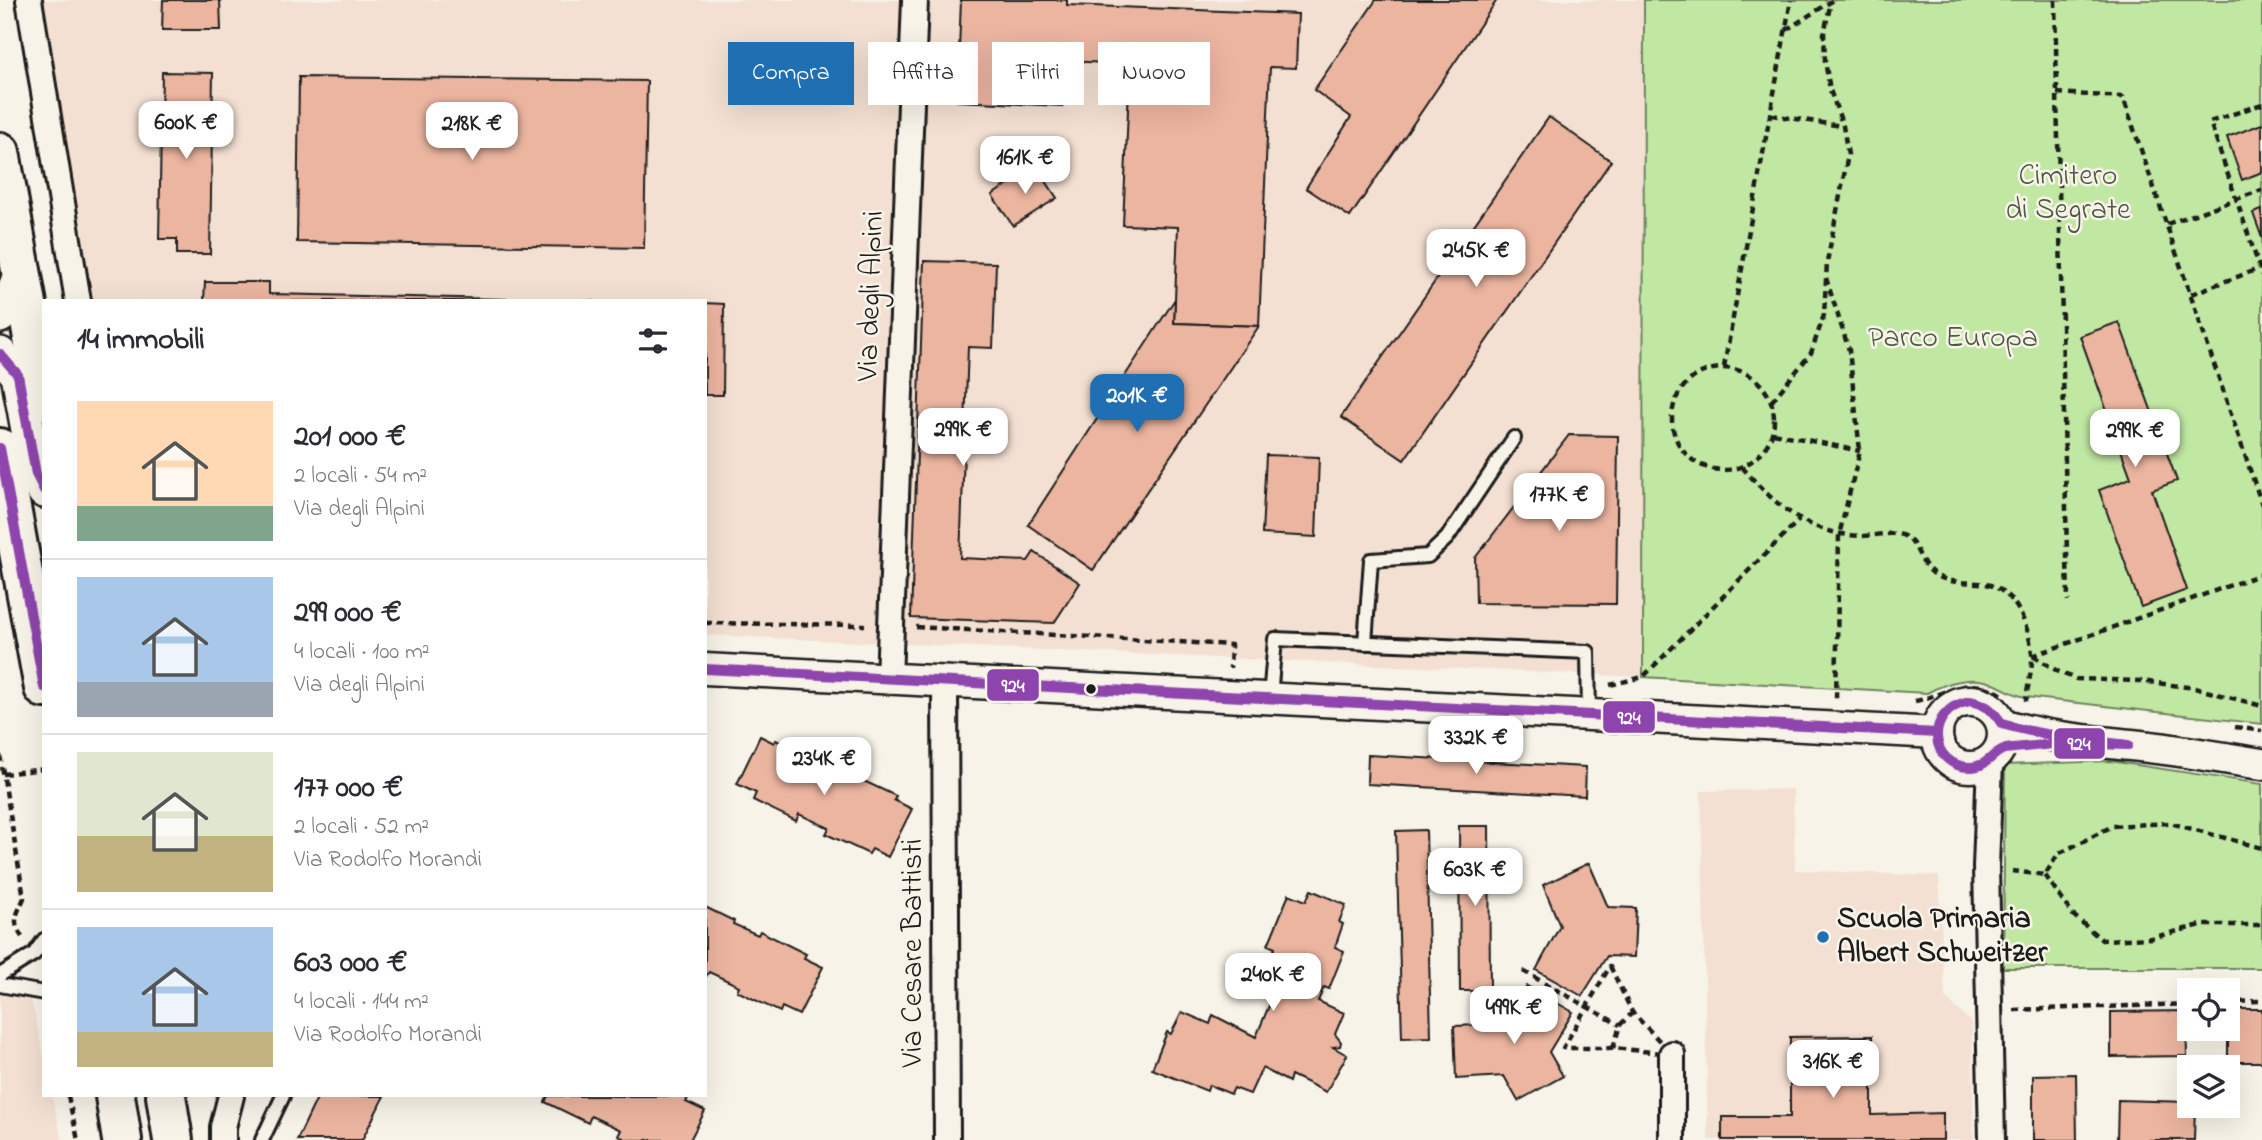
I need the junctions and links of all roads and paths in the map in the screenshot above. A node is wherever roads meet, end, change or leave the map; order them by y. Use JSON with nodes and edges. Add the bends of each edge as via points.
{"nodes":[{"id":1,"x":29,"y":0,"type":"edge"},
{"id":2,"x":915,"y":0,"type":"edge"},
{"id":3,"x":1791,"y":0,"type":"edge"},
{"id":4,"x":2054,"y":0,"type":"edge"},
{"id":5,"x":1832,"y":1,"type":"edge"},
{"id":6,"x":1786,"y":31,"type":"junction"},
{"id":7,"x":2057,"y":93,"type":"junction"},
{"id":8,"x":2262,"y":104,"type":"edge"},
{"id":9,"x":1771,"y":115,"type":"junction"},
{"id":10,"x":1843,"y":126,"type":"junction"},
{"id":11,"x":0,"y":152,"type":"edge"},
{"id":12,"x":2262,"y":190,"type":"edge"},
{"id":13,"x":2236,"y":200,"type":"junction"},
{"id":14,"x":2167,"y":224,"type":"junction"},
{"id":15,"x":2261,"y":268,"type":"edge"},
{"id":16,"x":21,"y":273,"type":"junction"},
{"id":17,"x":2262,"y":275,"type":"edge"},
{"id":18,"x":1826,"y":278,"type":"junction"},
{"id":19,"x":2191,"y":294,"type":"junction"},
{"id":20,"x":78,"y":299,"type":"edge"},
{"id":21,"x":0,"y":316,"type":"edge"},
{"id":22,"x":0,"y":354,"type":"edge"},
{"id":23,"x":1724,"y":367,"type":"junction"},
{"id":24,"x":42,"y":389,"type":"edge"},
{"id":25,"x":1772,"y":401,"type":"junction"},
{"id":26,"x":1773,"y":433,"type":"junction"},
{"id":27,"x":1514,"y":439,"type":"dead end"},
{"id":28,"x":0,"y":448,"type":"edge"},
{"id":29,"x":1860,"y":451,"type":"junction"},
{"id":30,"x":1742,"y":467,"type":"junction"},
{"id":31,"x":42,"y":487,"type":"edge"},
{"id":32,"x":2262,"y":505,"type":"edge"},
{"id":33,"x":1799,"y":520,"type":"junction"},
{"id":34,"x":1839,"y":535,"type":"junction"},
{"id":35,"x":2262,"y":574,"type":"edge"},
{"id":36,"x":2068,"y":601,"type":"dead end"},
{"id":37,"x":707,"y":623,"type":"edge"},
{"id":38,"x":891,"y":626,"type":"junction"},
{"id":39,"x":1365,"y":643,"type":"junction"},
{"id":40,"x":2032,"y":656,"type":"junction"},
{"id":41,"x":707,"y":669,"type":"edge"},
{"id":42,"x":1229,"y":670,"type":"dead end"},
{"id":43,"x":42,"y":671,"type":"edge"},
{"id":44,"x":890,"y":679,"type":"junction"},
{"id":45,"x":944,"y":682,"type":"junction"},
{"id":46,"x":1270,"y":698,"type":"junction"},
{"id":47,"x":1836,"y":700,"type":"dead end"},
{"id":48,"x":1589,"y":703,"type":"junction"},
{"id":49,"x":2262,"y":706,"type":"edge"},
{"id":50,"x":1937,"y":733,"type":"junction"},
{"id":51,"x":2004,"y":735,"type":"junction"},
{"id":52,"x":0,"y":755,"type":"edge"},
{"id":53,"x":2262,"y":764,"type":"edge"},
{"id":54,"x":42,"y":769,"type":"edge"},
{"id":55,"x":3,"y":774,"type":"junction"},
{"id":56,"x":2262,"y":848,"type":"edge"},
{"id":57,"x":1986,"y":867,"type":"junction"},
{"id":58,"x":2045,"y":875,"type":"junction"},
{"id":59,"x":2262,"y":925,"type":"edge"},
{"id":60,"x":42,"y":943,"type":"edge"},
{"id":61,"x":34,"y":954,"type":"junction"},
{"id":62,"x":1523,"y":971,"type":"dead end"},
{"id":63,"x":0,"y":975,"type":"edge"},
{"id":64,"x":0,"y":985,"type":"edge"},
{"id":65,"x":42,"y":993,"type":"edge"},
{"id":66,"x":2262,"y":1001,"type":"edge"},
{"id":67,"x":2240,"y":1002,"type":"edge"},
{"id":68,"x":2177,"y":1004,"type":"edge"},
{"id":69,"x":1587,"y":1007,"type":"junction"},
{"id":70,"x":1988,"y":1011,"type":"junction"},
{"id":71,"x":1632,"y":1012,"type":"junction"},
{"id":72,"x":1620,"y":1025,"type":"junction"},
{"id":73,"x":1613,"y":1048,"type":"junction"},
{"id":74,"x":1672,"y":1054,"type":"junction"},
{"id":75,"x":68,"y":1097,"type":"edge"},
{"id":76,"x":116,"y":1097,"type":"edge"},
{"id":77,"x":166,"y":1097,"type":"edge"},
{"id":78,"x":231,"y":1097,"type":"edge"},
{"id":79,"x":283,"y":1097,"type":"edge"},
{"id":80,"x":78,"y":1140,"type":"edge"},
{"id":81,"x":122,"y":1140,"type":"edge"},
{"id":82,"x":173,"y":1140,"type":"edge"},
{"id":83,"x":223,"y":1140,"type":"edge"},
{"id":84,"x":262,"y":1140,"type":"edge"},
{"id":85,"x":947,"y":1140,"type":"edge"},
{"id":86,"x":1672,"y":1140,"type":"edge"},
{"id":87,"x":1992,"y":1140,"type":"edge"}],
"edges":[{"from":1,"to":20,"type":"street"},
{"from":2,"to":38,"type":"street","name":"Via degli Alpini"},
{"from":3,"to":6,"type":"path"},
{"from":4,"to":7,"type":"path"},
{"from":5,"to":6,"type":"path"},
{"from":5,"to":10,"type":"path","via":[[1824,33],[1825,61]]},
{"from":6,"to":9,"type":"path"},
{"from":7,"to":14,"type":"path","via":[[2123,97]]},
{"from":7,"to":36,"type":"path"},
{"from":8,"to":13,"type":"path","via":[[2210,122]]},
{"from":9,"to":10,"type":"path"},
{"from":9,"to":23,"type":"path"},
{"from":10,"to":18,"type":"path","via":[[1849,155]]},
{"from":11,"to":16,"type":"main road"},
{"from":12,"to":13,"type":"path"},
{"from":13,"to":14,"type":"path"},
{"from":13,"to":15,"type":"path"},
{"from":14,"to":19,"type":"path"},
{"from":15,"to":17,"type":"path"},
{"from":15,"to":19,"type":"path"},
{"from":16,"to":21,"type":"main road"},
{"from":16,"to":24,"type":"main road"},
{"from":18,"to":25,"type":"path","via":[[1824,315],[1811,353]]},
{"from":18,"to":29,"type":"path","via":[[1849,350]]},
{"from":19,"to":32,"type":"path"},
{"from":22,"to":31,"type":"main road","via":[[18,375]]},
{"from":23,"to":25,"type":"path","via":[[1753,377]]},
{"from":23,"to":30,"type":"path","via":[[1708,369],[1681,388],[1671,419],[1674,436],[1694,461],[1709,468]]},
{"from":25,"to":26,"type":"path"},
{"from":26,"to":29,"type":"path"},
{"from":26,"to":30,"type":"path","via":[[1756,459]]},
{"from":27,"to":39,"type":"lane","via":[[1447,538],[1428,556],[1371,560]]},
{"from":28,"to":43,"type":"main road"},
{"from":29,"to":34,"type":"path"},
{"from":30,"to":33,"type":"path","via":[[1768,497]]},
{"from":33,"to":34,"type":"path"},
{"from":33,"to":48,"type":"path","via":[[1643,677]]},
{"from":34,"to":40,"type":"path","via":[[1902,534],[1931,572],[1947,580],[1990,585],[2009,596],[2024,620]]},
{"from":34,"to":47,"type":"path"},
{"from":35,"to":40,"type":"path"},
{"from":37,"to":38,"type":"path"},
{"from":38,"to":42,"type":"path","via":[[1231,645]]},
{"from":38,"to":44,"type":"street","name":"Via degli Alpini"},
{"from":39,"to":46,"type":"lane","via":[[1275,639]]},
{"from":39,"to":48,"type":"lane","via":[[1588,652]]},
{"from":40,"to":49,"type":"path","via":[[2076,679],[2195,688]]},
{"from":40,"to":51,"type":"path"},
{"from":41,"to":44,"type":"street"},
{"from":44,"to":45,"type":"street"},
{"from":45,"to":46,"type":"street"},
{"from":45,"to":85,"type":"street","name":"Via Cesare Battisti"},
{"from":46,"to":48,"type":"street"},
{"from":48,"to":50,"type":"street"},
{"from":50,"to":51,"type":"street","via":[[1948,759],[1971,768]]},
{"from":50,"to":51,"type":"street","via":[[1944,712],[1961,701],[1975,701],[1994,711]]},
{"from":51,"to":53,"type":"street","via":[[2143,746]]},
{"from":51,"to":57,"type":"street"},
{"from":52,"to":55,"type":"path"},
{"from":54,"to":55,"type":"path"},
{"from":55,"to":61,"type":"path","via":[[24,898],[15,925]]},
{"from":56,"to":58,"type":"path","via":[[2170,823],[2113,826],[2058,854]]},
{"from":57,"to":58,"type":"path"},
{"from":57,"to":70,"type":"street"},
{"from":58,"to":59,"type":"path","via":[[2073,915],[2102,940],[2151,938],[2201,925]]},
{"from":60,"to":61,"type":"lane"},
{"from":61,"to":63,"type":"lane"},
{"from":62,"to":69,"type":"path"},
{"from":64,"to":65,"type":"lane"},
{"from":66,"to":67,"type":"path"},
{"from":68,"to":70,"type":"path"},
{"from":69,"to":71,"type":"path","via":[[1610,966]]},
{"from":69,"to":72,"type":"path"},
{"from":69,"to":73,"type":"path","via":[[1563,1048]]},
{"from":70,"to":87,"type":"street"},
{"from":71,"to":72,"type":"path"},
{"from":71,"to":74,"type":"path"},
{"from":72,"to":73,"type":"path"},
{"from":73,"to":74,"type":"path"},
{"from":74,"to":86,"type":"street"},
{"from":75,"to":80,"type":"path"},
{"from":76,"to":81,"type":"main road"},
{"from":77,"to":82,"type":"main road"},
{"from":78,"to":83,"type":"street"},
{"from":79,"to":84,"type":"lane"}]}
